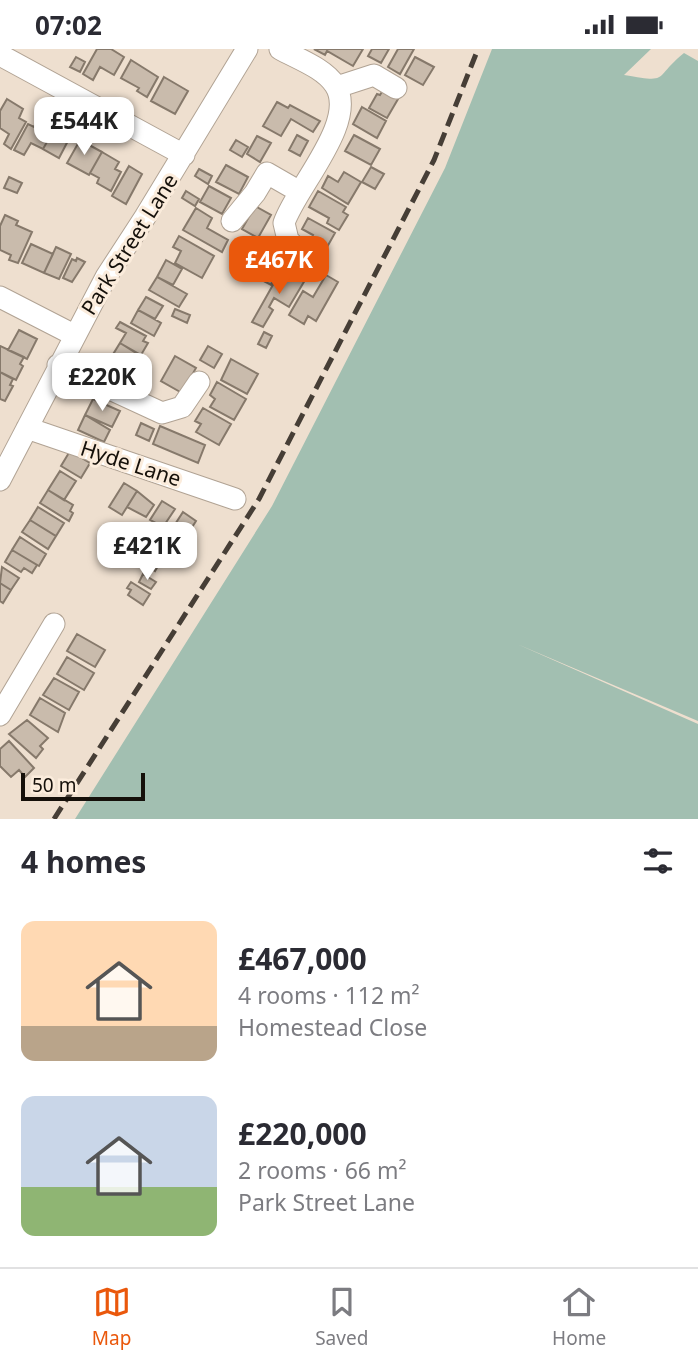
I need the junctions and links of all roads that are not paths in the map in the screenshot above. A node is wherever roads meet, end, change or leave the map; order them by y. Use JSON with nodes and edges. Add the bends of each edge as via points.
{"nodes":[{"id":1,"x":247,"y":49,"type":"edge"},
{"id":2,"x":280,"y":49,"type":"edge"},
{"id":3,"x":0,"y":55,"type":"edge"},
{"id":4,"x":337,"y":87,"type":"junction"},
{"id":5,"x":396,"y":88,"type":"dead end"},
{"id":6,"x":184,"y":155,"type":"junction"},
{"id":7,"x":300,"y":192,"type":"junction"},
{"id":8,"x":232,"y":221,"type":"dead end"},
{"id":9,"x":306,"y":258,"type":"dead end"},
{"id":10,"x":0,"y":297,"type":"edge"},
{"id":11,"x":74,"y":335,"type":"junction"},
{"id":12,"x":58,"y":365,"type":"junction"},
{"id":13,"x":199,"y":382,"type":"dead end"},
{"id":14,"x":27,"y":428,"type":"junction"},
{"id":15,"x":0,"y":480,"type":"edge"},
{"id":16,"x":235,"y":499,"type":"dead end"},
{"id":17,"x":54,"y":624,"type":"dead end"},
{"id":18,"x":0,"y":715,"type":"edge"}],
"edges":[{"from":1,"to":6,"type":"street","name":"Park Street Lane"},
{"from":2,"to":4,"type":"street","via":[[320,71]]},
{"from":3,"to":6,"type":"street"},
{"from":4,"to":5,"type":"street","via":[[374,75]]},
{"from":4,"to":7,"type":"street","via":[[340,117]]},
{"from":6,"to":11,"type":"street","name":"Park Street Lane"},
{"from":7,"to":8,"type":"street","via":[[267,173]]},
{"from":7,"to":9,"type":"street","via":[[284,222],[288,240]]},
{"from":10,"to":11,"type":"street"},
{"from":11,"to":12,"type":"street","name":"Park Street Lane"},
{"from":12,"to":13,"type":"street","via":[[162,414],[182,407]]},
{"from":12,"to":14,"type":"street","name":"Park Street Lane"},
{"from":14,"to":15,"type":"street","name":"Park Street Lane"},
{"from":14,"to":16,"type":"street","name":"Hyde Lane"},
{"from":17,"to":18,"type":"street"}]}
